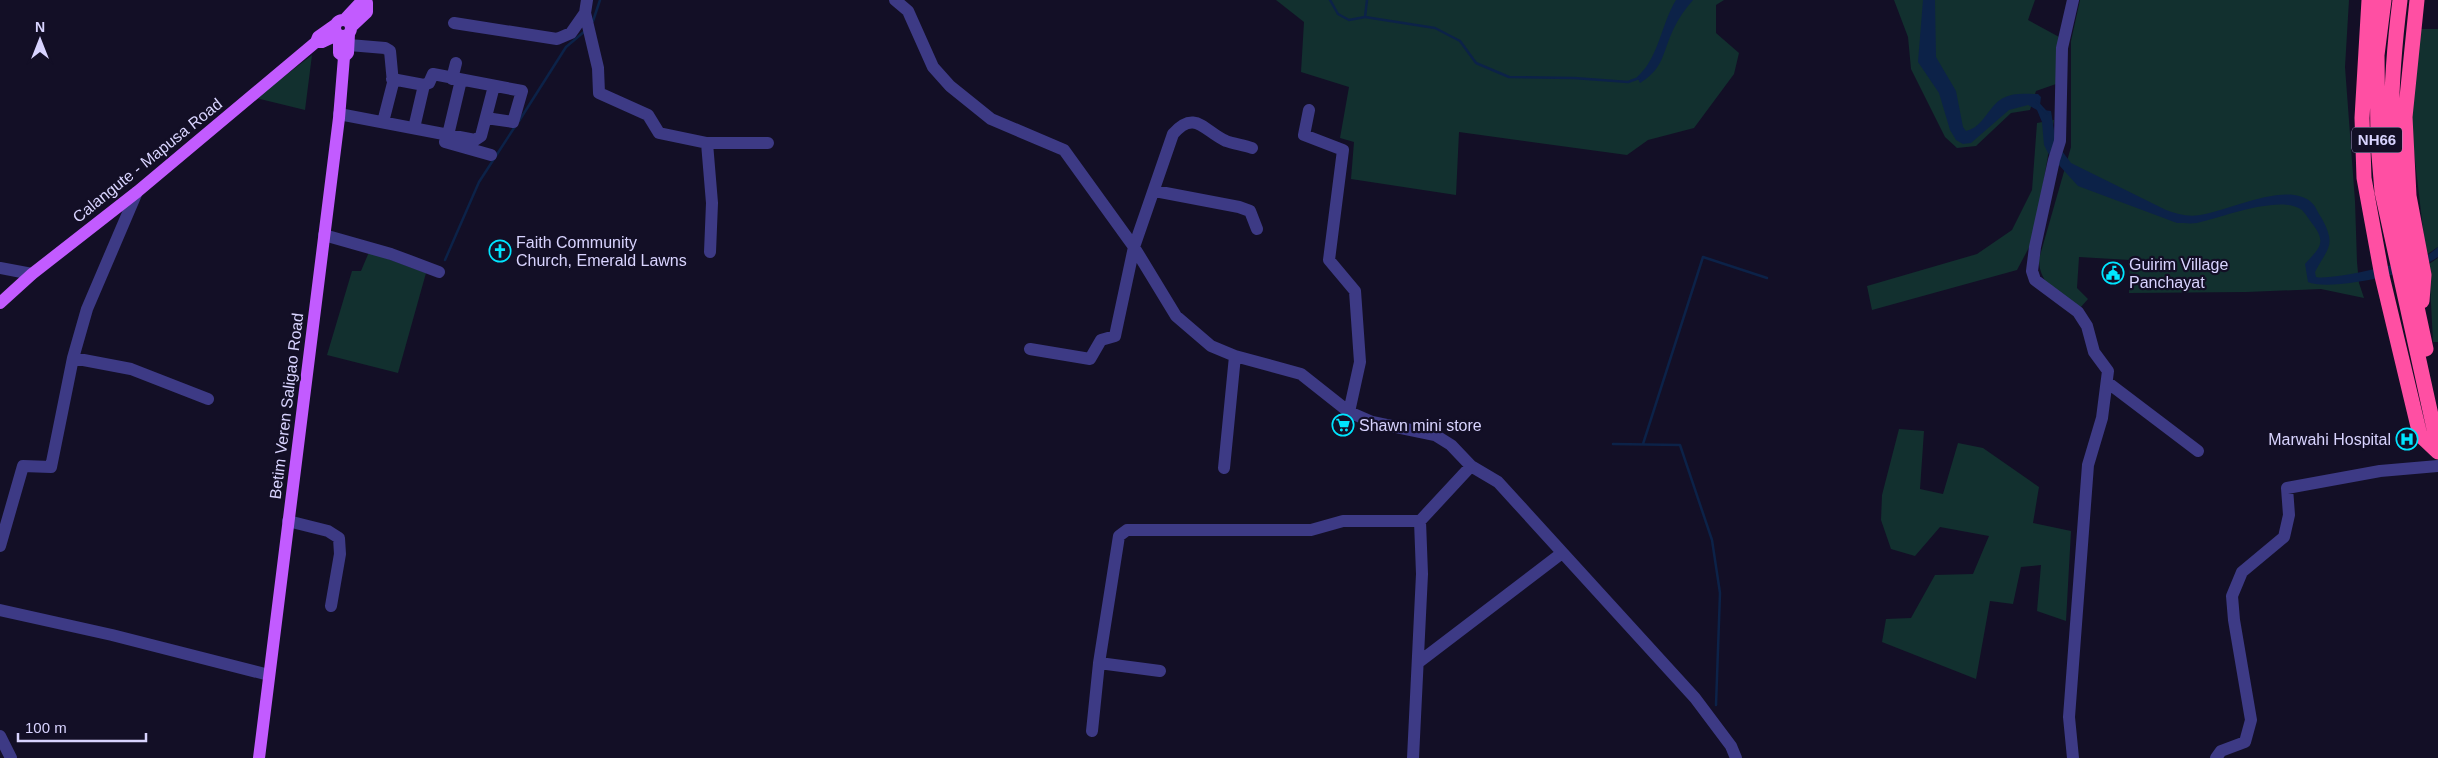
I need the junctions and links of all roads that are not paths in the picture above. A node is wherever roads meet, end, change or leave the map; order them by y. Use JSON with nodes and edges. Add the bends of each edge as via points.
{"nodes":[{"id":1,"x":587,"y":0,"type":"edge"},
{"id":2,"x":895,"y":0,"type":"edge"},
{"id":3,"x":2072,"y":0,"type":"edge"},
{"id":4,"x":2369,"y":0,"type":"edge"},
{"id":5,"x":2384,"y":0,"type":"edge"},
{"id":6,"x":2400,"y":0,"type":"edge"},
{"id":7,"x":2417,"y":0,"type":"edge"},
{"id":8,"x":369,"y":1,"type":"edge"},
{"id":9,"x":585,"y":13,"type":"junction"},
{"id":10,"x":454,"y":23,"type":"dead end"},
{"id":11,"x":343,"y":35,"type":"junction"},
{"id":12,"x":456,"y":63,"type":"dead end"},
{"id":13,"x":392,"y":79,"type":"junction"},
{"id":14,"x":457,"y":80,"type":"junction"},
{"id":15,"x":424,"y":85,"type":"junction"},
{"id":16,"x":494,"y":86,"type":"junction"},
{"id":17,"x":1309,"y":110,"type":"dead end"},
{"id":18,"x":339,"y":116,"type":"junction"},
{"id":19,"x":486,"y":118,"type":"junction"},
{"id":20,"x":383,"y":122,"type":"junction"},
{"id":21,"x":414,"y":128,"type":"junction"},
{"id":22,"x":448,"y":135,"type":"junction"},
{"id":23,"x":768,"y":143,"type":"dead end"},
{"id":24,"x":707,"y":144,"type":"junction"},
{"id":25,"x":1252,"y":148,"type":"dead end"},
{"id":26,"x":491,"y":154,"type":"dead end"},
{"id":27,"x":1155,"y":191,"type":"junction"},
{"id":28,"x":137,"y":192,"type":"junction"},
{"id":29,"x":1257,"y":229,"type":"dead end"},
{"id":30,"x":324,"y":235,"type":"junction"},
{"id":31,"x":1134,"y":247,"type":"junction"},
{"id":32,"x":710,"y":252,"type":"dead end"},
{"id":33,"x":0,"y":268,"type":"edge"},
{"id":34,"x":439,"y":272,"type":"dead end"},
{"id":35,"x":32,"y":274,"type":"junction"},
{"id":36,"x":0,"y":303,"type":"edge"},
{"id":37,"x":2421,"y":324,"type":"junction"},
{"id":38,"x":1030,"y":350,"type":"dead end"},
{"id":39,"x":1235,"y":356,"type":"junction"},
{"id":40,"x":73,"y":358,"type":"junction"},
{"id":41,"x":2107,"y":382,"type":"junction"},
{"id":42,"x":208,"y":399,"type":"dead end"},
{"id":43,"x":2438,"y":404,"type":"edge"},
{"id":44,"x":1349,"y":412,"type":"junction"},
{"id":45,"x":2438,"y":447,"type":"edge"},
{"id":46,"x":2198,"y":451,"type":"dead end"},
{"id":47,"x":2438,"y":452,"type":"edge"},
{"id":48,"x":1471,"y":466,"type":"junction"},
{"id":49,"x":2438,"y":466,"type":"edge"},
{"id":50,"x":1224,"y":468,"type":"dead end"},
{"id":51,"x":1420,"y":521,"type":"junction"},
{"id":52,"x":288,"y":522,"type":"junction"},
{"id":53,"x":0,"y":546,"type":"edge"},
{"id":54,"x":1562,"y":553,"type":"junction"},
{"id":55,"x":331,"y":606,"type":"dead end"},
{"id":56,"x":0,"y":610,"type":"edge"},
{"id":57,"x":1419,"y":662,"type":"junction"},
{"id":58,"x":1099,"y":663,"type":"junction"},
{"id":59,"x":1160,"y":671,"type":"dead end"},
{"id":60,"x":269,"y":675,"type":"junction"},
{"id":61,"x":1092,"y":731,"type":"dead end"},
{"id":62,"x":0,"y":736,"type":"edge"},
{"id":63,"x":11,"y":758,"type":"edge"},
{"id":64,"x":259,"y":758,"type":"edge"},
{"id":65,"x":1413,"y":758,"type":"edge"},
{"id":66,"x":1736,"y":758,"type":"edge"},
{"id":67,"x":2073,"y":758,"type":"edge"},
{"id":68,"x":2216,"y":758,"type":"edge"}],
"edges":[{"from":1,"to":9,"type":"street"},
{"from":2,"to":31,"type":"street","via":[[908,11],[933,67],[950,86],[991,119],[1064,150]]},
{"from":3,"to":41,"type":"street","via":[[2062,48],[2060,141],[2032,271],[2035,280],[2078,312],[2087,326],[2094,352],[2108,371]]},
{"from":4,"to":47,"type":"highway","via":[[2362,118],[2364,178],[2382,276],[2420,435]]},
{"from":5,"to":45,"type":"highway","number":"NH66","via":[[2376,55],[2382,192]]},
{"from":6,"to":37,"type":"highway","number":"NH66","via":[[2393,58],[2392,144],[2396,189]]},
{"from":7,"to":37,"type":"highway","via":[[2405,117],[2410,196],[2424,275]]},
{"from":8,"to":11,"type":"main road","name":"Calangute - Mapusa Road","via":[[358,5]]},
{"from":9,"to":10,"type":"street","via":[[571,33],[557,39]]},
{"from":9,"to":24,"type":"street","via":[[598,68],[599,93],[648,115],[659,133]]},
{"from":11,"to":13,"type":"street","via":[[388,49]]},
{"from":11,"to":18,"type":"main road","name":"Betim Veren Saligao Road"},
{"from":11,"to":28,"type":"main road","name":"Calangute - Mapusa Road","via":[[316,42]]},
{"from":12,"to":14,"type":"street"},
{"from":13,"to":15,"type":"street"},
{"from":13,"to":20,"type":"street","via":[[393,87]]},
{"from":14,"to":15,"type":"street","via":[[433,74],[429,83]]},
{"from":14,"to":16,"type":"street"},
{"from":14,"to":22,"type":"street"},
{"from":15,"to":21,"type":"street"},
{"from":16,"to":19,"type":"street"},
{"from":16,"to":19,"type":"street","via":[[522,91],[516,118],[511,123]]},
{"from":17,"to":44,"type":"street","via":[[1304,135],[1343,150],[1330,260],[1355,291],[1360,362]]},
{"from":18,"to":20,"type":"street"},
{"from":18,"to":26,"type":"street"},
{"from":18,"to":30,"type":"main road","name":"Betim Veren Saligao Road"},
{"from":19,"to":22,"type":"street","via":[[479,139]]},
{"from":20,"to":21,"type":"street"},
{"from":21,"to":22,"type":"street"},
{"from":23,"to":24,"type":"street"},
{"from":24,"to":32,"type":"street","via":[[712,203]]},
{"from":25,"to":27,"type":"street","via":[[1226,141],[1193,122],[1181,124],[1173,134]]},
{"from":27,"to":29,"type":"street","via":[[1250,211]]},
{"from":27,"to":31,"type":"street"},
{"from":28,"to":35,"type":"main road","name":"Calangute - Mapusa Road"},
{"from":28,"to":40,"type":"street","via":[[87,308]]},
{"from":30,"to":34,"type":"street"},
{"from":30,"to":52,"type":"main road","name":"Betim Veren Saligao Road"},
{"from":31,"to":38,"type":"street","via":[[1115,336],[1101,340],[1090,358]]},
{"from":31,"to":39,"type":"street","via":[[1176,316],[1211,346]]},
{"from":33,"to":35,"type":"street"},
{"from":35,"to":36,"type":"main road","name":"Calangute - Mapusa Road"},
{"from":37,"to":43,"type":"highway","number":"NH66"},
{"from":39,"to":44,"type":"street","via":[[1300,374]]},
{"from":39,"to":50,"type":"street"},
{"from":40,"to":42,"type":"street","via":[[131,369]]},
{"from":40,"to":53,"type":"street","via":[[51,467],[23,466]]},
{"from":41,"to":46,"type":"street"},
{"from":41,"to":67,"type":"street","via":[[2102,418],[2088,464],[2069,716]]},
{"from":44,"to":48,"type":"street","via":[[1372,422],[1435,435],[1451,445]]},
{"from":48,"to":51,"type":"street"},
{"from":48,"to":54,"type":"street","via":[[1498,482]]},
{"from":49,"to":68,"type":"street","via":[[2380,471],[2288,488],[2289,515],[2284,537],[2242,572],[2232,596],[2251,720],[2245,742],[2221,751]]},
{"from":51,"to":57,"type":"street"},
{"from":51,"to":58,"type":"street","via":[[1343,521],[1311,530],[1128,530],[1119,536]]},
{"from":52,"to":55,"type":"street","via":[[328,531],[339,538],[340,554]]},
{"from":52,"to":60,"type":"main road","name":"Betim Veren Saligao Road"},
{"from":54,"to":57,"type":"street"},
{"from":54,"to":66,"type":"street","via":[[1695,698],[1731,746]]},
{"from":56,"to":60,"type":"street"},
{"from":57,"to":65,"type":"street"},
{"from":58,"to":59,"type":"street"},
{"from":58,"to":61,"type":"street"},
{"from":60,"to":64,"type":"main road","name":"Betim Veren Saligao Road"},
{"from":62,"to":63,"type":"street"}]}
